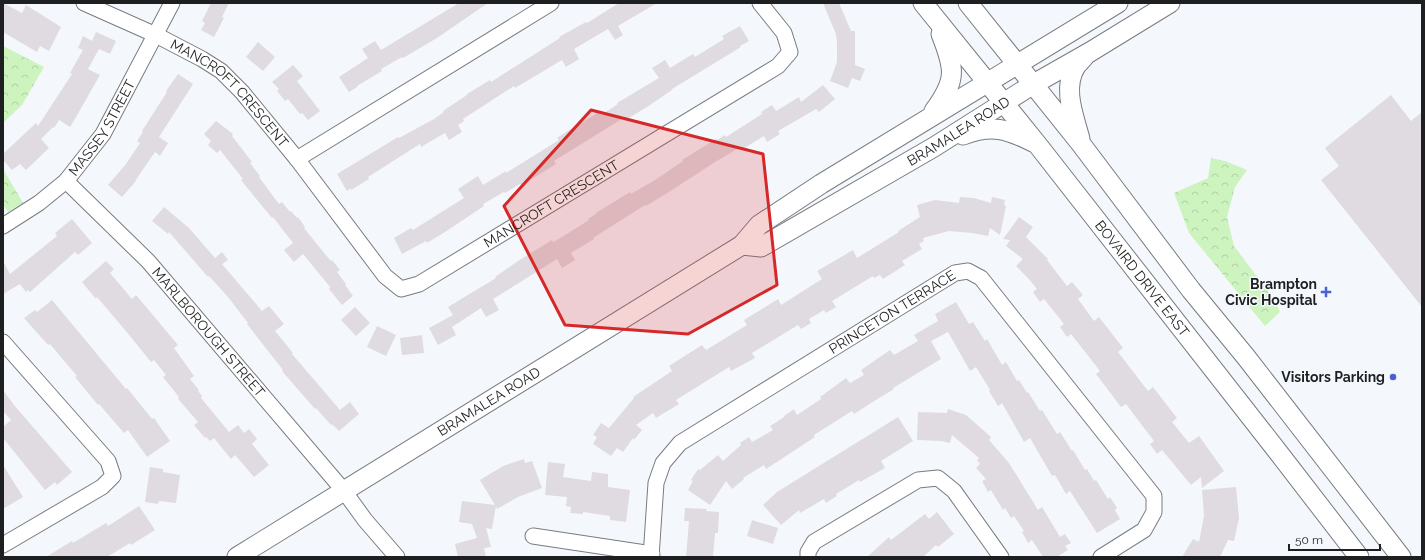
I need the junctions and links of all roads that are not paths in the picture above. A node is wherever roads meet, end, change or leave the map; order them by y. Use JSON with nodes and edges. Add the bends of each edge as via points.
{"nodes":[{"id":1,"x":84,"y":3,"type":"edge"},
{"id":2,"x":172,"y":3,"type":"edge"},
{"id":3,"x":551,"y":3,"type":"edge"},
{"id":4,"x":760,"y":3,"type":"edge"},
{"id":5,"x":968,"y":3,"type":"edge"},
{"id":6,"x":1118,"y":3,"type":"edge"},
{"id":7,"x":1170,"y":3,"type":"edge"},
{"id":8,"x":928,"y":10,"type":"edge"},
{"id":9,"x":156,"y":35,"type":"junction"},
{"id":10,"x":1090,"y":52,"type":"junction"},
{"id":11,"x":1017,"y":64,"type":"junction"},
{"id":12,"x":986,"y":82,"type":"junction"},
{"id":13,"x":1032,"y":85,"type":"junction"},
{"id":14,"x":1003,"y":103,"type":"junction"},
{"id":15,"x":930,"y":116,"type":"junction"},
{"id":16,"x":1037,"y":144,"type":"junction"},
{"id":17,"x":1081,"y":144,"type":"junction"},
{"id":18,"x":934,"y":147,"type":"junction"},
{"id":19,"x":297,"y":159,"type":"junction"},
{"id":20,"x":66,"y":181,"type":"junction"},
{"id":21,"x":3,"y":226,"type":"edge"},
{"id":22,"x":742,"y":245,"type":"junction"},
{"id":23,"x":3,"y":342,"type":"edge"},
{"id":24,"x":344,"y":491,"type":"junction"},
{"id":25,"x":533,"y":536,"type":"dead end"},
{"id":26,"x":3,"y":545,"type":"edge"},
{"id":27,"x":652,"y":556,"type":"edge"},
{"id":28,"x":237,"y":557,"type":"edge"},
{"id":29,"x":397,"y":557,"type":"edge"},
{"id":30,"x":808,"y":557,"type":"edge"},
{"id":31,"x":1001,"y":557,"type":"edge"},
{"id":32,"x":1101,"y":557,"type":"edge"},
{"id":33,"x":1359,"y":557,"type":"edge"},
{"id":34,"x":1401,"y":557,"type":"edge"}],
"edges":[{"from":1,"to":9,"type":"street","name":"MANCROFT CRESCENT"},
{"from":2,"to":9,"type":"street","name":"MASSEY STREET"},
{"from":3,"to":19,"type":"street","name":"MANCROFT CRESCENT"},
{"from":4,"to":19,"type":"street","name":"MANCROFT CRESCENT","via":[[784,33],[790,52],[778,66],[419,284],[401,289],[386,276]]},
{"from":5,"to":11,"type":"main road"},
{"from":6,"to":11,"type":"main road","name":"BRAMALEA ROAD"},
{"from":7,"to":10,"type":"main road","name":"BRAMALEA ROAD"},
{"from":8,"to":12,"type":"main road","name":"BOVAIRD DRIVE EAST"},
{"from":8,"to":15,"type":"main road","via":[[949,56],[952,69],[945,96]]},
{"from":9,"to":19,"type":"street","name":"MANCROFT CRESCENT","via":[[202,58],[220,71],[242,92]]},
{"from":9,"to":20,"type":"street","name":"MASSEY STREET","via":[[104,134]]},
{"from":10,"to":13,"type":"main road","name":"BRAMALEA ROAD"},
{"from":10,"to":17,"type":"main road","via":[[1076,66],[1069,89]]},
{"from":11,"to":12,"type":"main road","name":"BRAMALEA ROAD"},
{"from":11,"to":13,"type":"main road"},
{"from":12,"to":14,"type":"main road","name":"BOVAIRD DRIVE EAST"},
{"from":12,"to":15,"type":"main road","name":"BRAMALEA ROAD"},
{"from":13,"to":14,"type":"main road","name":"BRAMALEA ROAD"},
{"from":13,"to":17,"type":"main road"},
{"from":14,"to":16,"type":"main road","name":"BOVAIRD DRIVE EAST"},
{"from":14,"to":18,"type":"main road","name":"BRAMALEA ROAD"},
{"from":15,"to":22,"type":"main road","name":"BRAMALEA ROAD","via":[[759,225]]},
{"from":16,"to":18,"type":"main road","via":[[1012,132],[990,128],[971,132]]},
{"from":16,"to":33,"type":"main road","name":"BOVAIRD DRIVE EAST"},
{"from":17,"to":34,"type":"main road","via":[[1191,290]]},
{"from":18,"to":22,"type":"main road","name":"BRAMALEA ROAD","via":[[761,247]]},
{"from":20,"to":21,"type":"street","name":"MASSEY STREET","via":[[40,203]]},
{"from":20,"to":24,"type":"street","name":"MARLBOROUGH STREET","via":[[148,261]]},
{"from":22,"to":24,"type":"main road","name":"BRAMALEA ROAD"},
{"from":23,"to":26,"type":"street","via":[[108,461],[113,476],[102,487]]},
{"from":24,"to":28,"type":"main road","name":"BRAMALEA ROAD"},
{"from":24,"to":29,"type":"street","name":"MARLBOROUGH STREET"},
{"from":25,"to":27,"type":"street"},
{"from":27,"to":32,"type":"street","name":"PRINCETON TERRACE","via":[[656,483],[663,463],[680,443],[955,273],[968,271],[981,278],[1154,496],[1154,512],[1144,530]]},
{"from":30,"to":31,"type":"street","via":[[814,542],[918,480],[938,478],[954,492]]}]}
